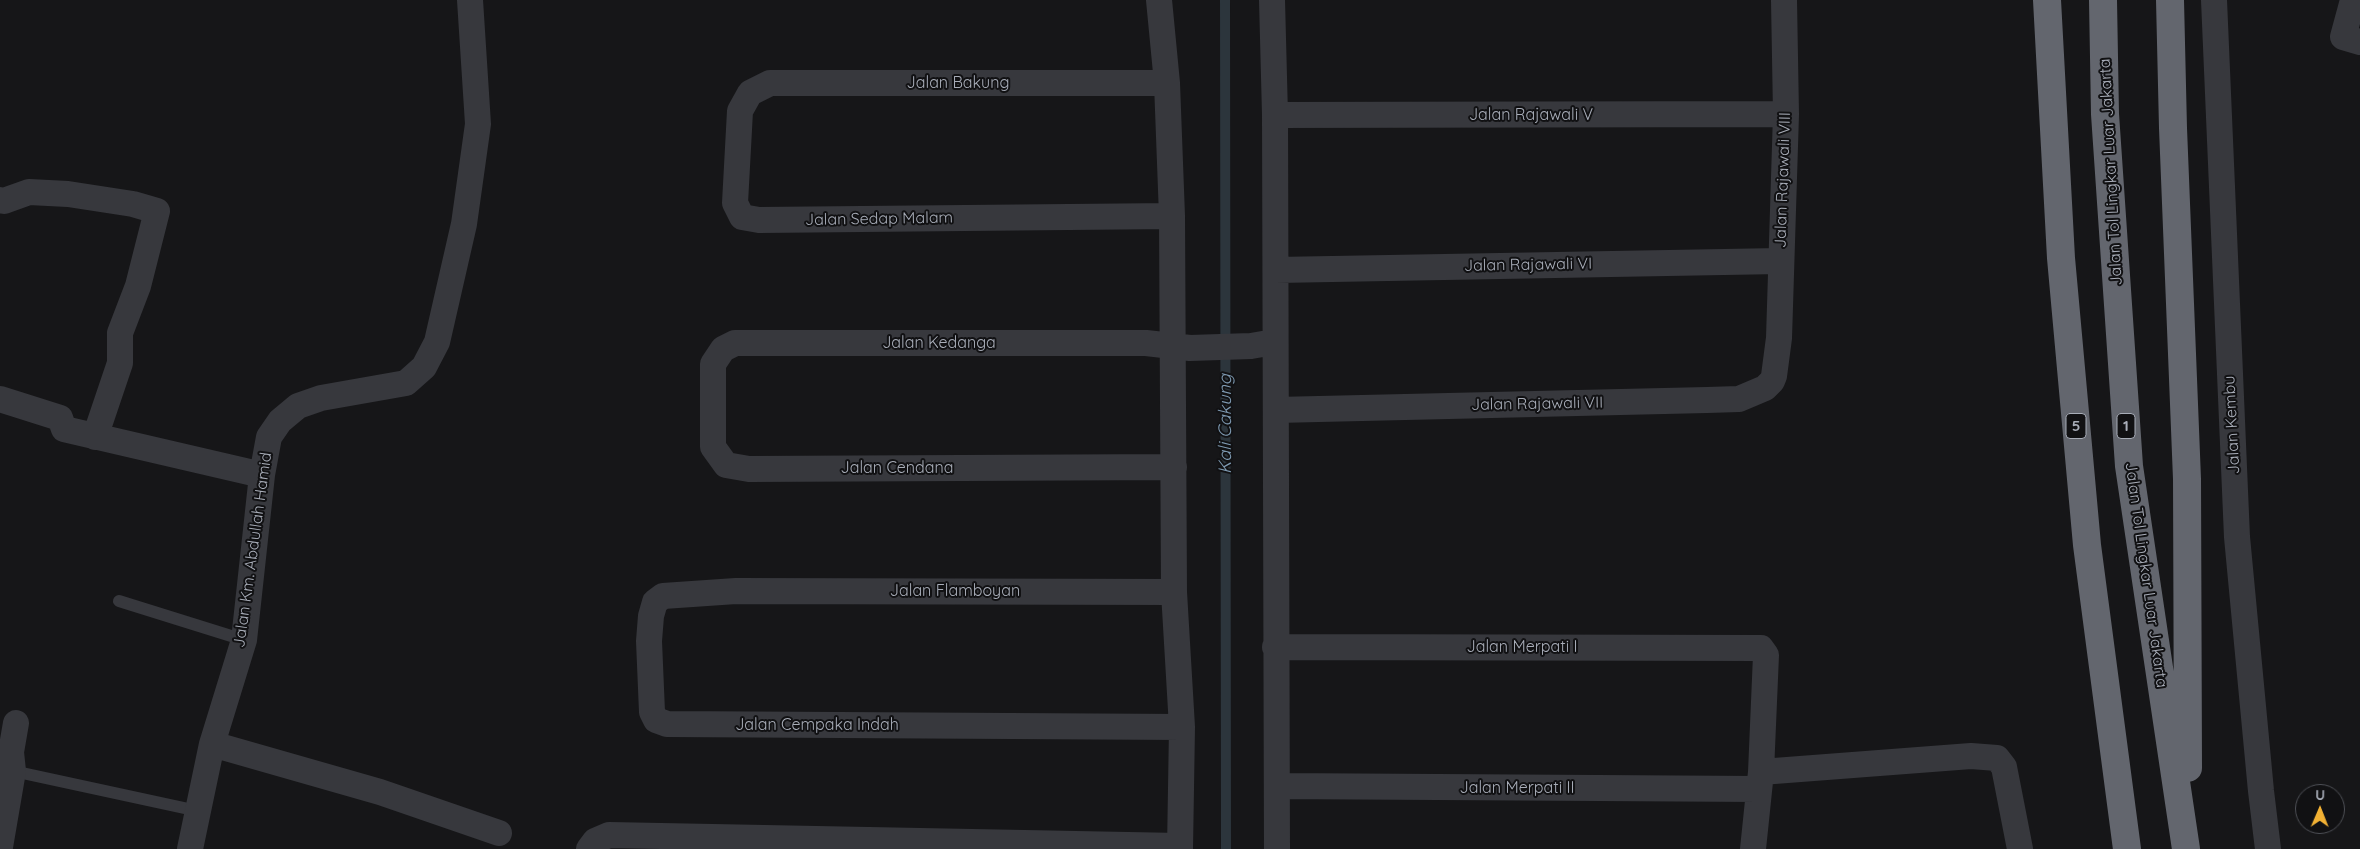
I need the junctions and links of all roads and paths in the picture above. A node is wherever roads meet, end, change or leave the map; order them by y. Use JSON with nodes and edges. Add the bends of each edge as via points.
{"nodes":[{"id":1,"x":470,"y":0,"type":"edge"},
{"id":2,"x":1159,"y":0,"type":"edge"},
{"id":3,"x":1272,"y":0,"type":"edge"},
{"id":4,"x":1784,"y":0,"type":"edge"},
{"id":5,"x":2047,"y":0,"type":"edge"},
{"id":6,"x":2103,"y":0,"type":"edge"},
{"id":7,"x":2170,"y":0,"type":"edge"},
{"id":8,"x":2214,"y":0,"type":"edge"},
{"id":9,"x":2354,"y":0,"type":"edge"},
{"id":10,"x":2360,"y":42,"type":"edge"},
{"id":11,"x":1167,"y":82,"type":"junction"},
{"id":12,"x":750,"y":93,"type":"joint"},
{"id":13,"x":1786,"y":114,"type":"junction"},
{"id":14,"x":1275,"y":115,"type":"junction"},
{"id":15,"x":0,"y":200,"type":"edge"},
{"id":16,"x":1172,"y":216,"type":"junction"},
{"id":17,"x":1780,"y":261,"type":"junction"},
{"id":18,"x":1276,"y":270,"type":"junction"},
{"id":19,"x":1263,"y":344,"type":"junction"},
{"id":20,"x":1182,"y":346,"type":"junction"},
{"id":21,"x":1777,"y":360,"type":"joint"},
{"id":22,"x":713,"y":364,"type":"joint"},
{"id":23,"x":0,"y":399,"type":"edge"},
{"id":24,"x":1276,"y":410,"type":"junction"},
{"id":25,"x":95,"y":437,"type":"junction"},
{"id":26,"x":1174,"y":467,"type":"junction"},
{"id":27,"x":262,"y":476,"type":"junction"},
{"id":28,"x":736,"y":591,"type":"joint"},
{"id":29,"x":1174,"y":592,"type":"junction"},
{"id":30,"x":119,"y":601,"type":"dead end"},
{"id":31,"x":244,"y":640,"type":"junction"},
{"id":32,"x":1275,"y":647,"type":"junction"},
{"id":33,"x":16,"y":723,"type":"dead end"},
{"id":34,"x":1182,"y":727,"type":"junction"},
{"id":35,"x":212,"y":744,"type":"junction"},
{"id":36,"x":13,"y":771,"type":"junction"},
{"id":37,"x":1759,"y":780,"type":"junction"},
{"id":38,"x":1277,"y":786,"type":"junction"},
{"id":39,"x":198,"y":811,"type":"junction"},
{"id":40,"x":500,"y":833,"type":"dead end"},
{"id":41,"x":0,"y":847,"type":"edge"},
{"id":42,"x":1180,"y":847,"type":"edge"},
{"id":43,"x":190,"y":849,"type":"edge"},
{"id":44,"x":589,"y":849,"type":"edge"},
{"id":45,"x":1277,"y":849,"type":"edge"},
{"id":46,"x":1753,"y":849,"type":"edge"},
{"id":47,"x":2020,"y":849,"type":"edge"},
{"id":48,"x":2127,"y":849,"type":"edge"},
{"id":49,"x":2187,"y":849,"type":"edge"},
{"id":50,"x":2268,"y":849,"type":"edge"}],
"edges":[{"from":1,"to":27,"type":"street","name":"Jalan Km. Abdullah Hamid","via":[[478,124],[464,224],[437,342],[424,367],[406,384],[321,398],[298,406],[280,421],[269,437]]},
{"from":2,"to":11,"type":"street"},
{"from":3,"to":14,"type":"street"},
{"from":4,"to":13,"type":"street","name":"Jalan Rajawali VIII"},
{"from":5,"to":48,"type":"highway","number":"5","via":[[2061,258],[2087,545]]},
{"from":6,"to":49,"type":"highway","name":"Jalan Tol Lingkar Luar Jakarta","number":"1","via":[[2105,114],[2129,466]]},
{"from":7,"to":49,"type":"highway","via":[[2187,479]]},
{"from":8,"to":50,"type":"street","name":"Jalan Kembu","via":[[2237,537]]},
{"from":9,"to":10,"type":"street","via":[[2343,37]]},
{"from":11,"to":12,"type":"street","name":"Jalan Bakung","via":[[770,83]]},
{"from":11,"to":16,"type":"street"},
{"from":12,"to":16,"type":"street","name":"Jalan Sedap Malam","via":[[740,111],[735,203],[742,217]]},
{"from":13,"to":14,"type":"street","name":"Jalan Rajawali V"},
{"from":13,"to":17,"type":"street","name":"Jalan Rajawali VIII"},
{"from":14,"to":18,"type":"street"},
{"from":15,"to":25,"type":"street","via":[[28,192],[68,194],[157,211],[138,286],[120,333],[120,363]]},
{"from":16,"to":20,"type":"street"},
{"from":17,"to":18,"type":"street","name":"Jalan Rajawali VI"},
{"from":17,"to":21,"type":"street","name":"Jalan Rajawali VIII"},
{"from":18,"to":19,"type":"street"},
{"from":19,"to":20,"type":"street","name":"Jalan Kedanga"},
{"from":19,"to":24,"type":"street"},
{"from":20,"to":22,"type":"street","name":"Jalan Kedanga","via":[[735,343],[723,349]]},
{"from":20,"to":26,"type":"street"},
{"from":21,"to":24,"type":"street","name":"Jalan Rajawali VII","via":[[1772,381],[1765,388],[1739,399]]},
{"from":22,"to":26,"type":"street","name":"Jalan Cendana","via":[[713,446],[726,465],[749,469]]},
{"from":23,"to":25,"type":"street","via":[[60,418],[64,429]]},
{"from":24,"to":32,"type":"street"},
{"from":25,"to":27,"type":"street"},
{"from":26,"to":29,"type":"street"},
{"from":27,"to":31,"type":"street","name":"Jalan Km. Abdullah Hamid"},
{"from":28,"to":29,"type":"street","name":"Jalan Flamboyan"},
{"from":28,"to":34,"type":"street","name":"Jalan Cempaka Indah","via":[[663,596],[655,602],[650,616],[649,641],[652,712],[656,720],[667,724]]},
{"from":29,"to":34,"type":"street"},
{"from":30,"to":31,"type":"lane"},
{"from":31,"to":35,"type":"street","name":"Jalan Km. Abdullah Hamid"},
{"from":32,"to":37,"type":"street","name":"Jalan Merpati I","via":[[1762,648],[1766,655]]},
{"from":32,"to":38,"type":"street"},
{"from":33,"to":36,"type":"street","via":[[11,752]]},
{"from":34,"to":42,"type":"street"},
{"from":35,"to":39,"type":"street","name":"Jalan Km. Abdullah Hamid"},
{"from":35,"to":40,"type":"street","via":[[380,792]]},
{"from":36,"to":39,"type":"lane"},
{"from":36,"to":41,"type":"street"},
{"from":37,"to":38,"type":"street","name":"Jalan Merpati II"},
{"from":37,"to":46,"type":"street"},
{"from":37,"to":47,"type":"street","name":"Jalan Merpati II","via":[[1971,756],[1997,758],[2004,767]]},
{"from":38,"to":45,"type":"street"},
{"from":39,"to":43,"type":"street","name":"Jalan Km. Abdullah Hamid"},
{"from":42,"to":44,"type":"street","via":[[609,835],[595,841]]}]}
